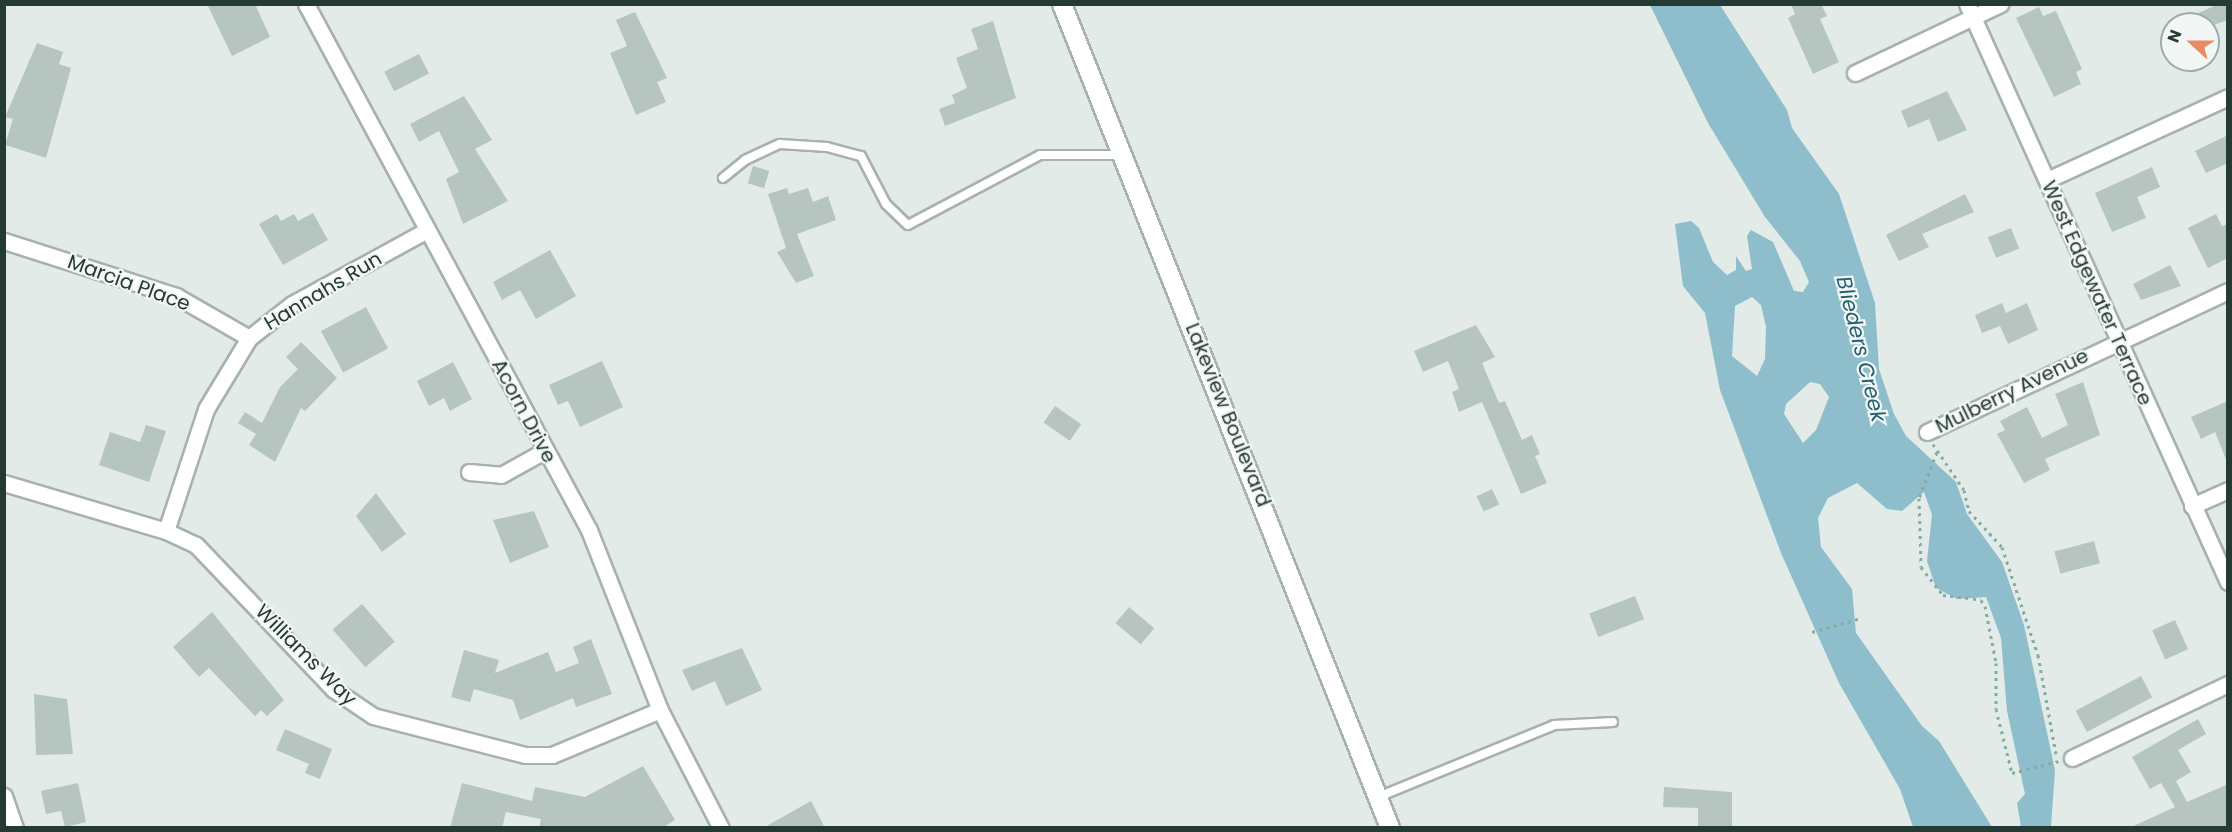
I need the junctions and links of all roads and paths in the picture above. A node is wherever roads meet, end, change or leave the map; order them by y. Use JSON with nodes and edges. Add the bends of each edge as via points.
{"nodes":[{"id":1,"x":306,"y":4,"type":"edge"},
{"id":2,"x":1062,"y":4,"type":"edge"},
{"id":3,"x":2000,"y":4,"type":"edge"},
{"id":4,"x":1970,"y":11,"type":"edge"},
{"id":5,"x":1855,"y":73,"type":"dead end"},
{"id":6,"x":2228,"y":97,"type":"edge"},
{"id":7,"x":1126,"y":155,"type":"junction"},
{"id":8,"x":723,"y":178,"type":"dead end"},
{"id":9,"x":2047,"y":180,"type":"junction"},
{"id":10,"x":427,"y":230,"type":"junction"},
{"id":11,"x":4,"y":241,"type":"edge"},
{"id":12,"x":2228,"y":291,"type":"edge"},
{"id":13,"x":249,"y":338,"type":"junction"},
{"id":14,"x":2117,"y":340,"type":"junction"},
{"id":15,"x":1927,"y":432,"type":"dead end"},
{"id":16,"x":546,"y":450,"type":"junction"},
{"id":17,"x":469,"y":472,"type":"dead end"},
{"id":18,"x":4,"y":483,"type":"edge"},
{"id":19,"x":2228,"y":490,"type":"edge"},
{"id":20,"x":2192,"y":506,"type":"junction"},
{"id":21,"x":166,"y":531,"type":"junction"},
{"id":22,"x":2228,"y":582,"type":"edge"},
{"id":23,"x":1858,"y":619,"type":"dead end"},
{"id":24,"x":1812,"y":632,"type":"dead end"},
{"id":25,"x":2228,"y":684,"type":"edge"},
{"id":26,"x":660,"y":710,"type":"junction"},
{"id":27,"x":1613,"y":722,"type":"dead end"},
{"id":28,"x":2065,"y":760,"type":"junction"},
{"id":29,"x":4,"y":796,"type":"edge"},
{"id":30,"x":1378,"y":797,"type":"junction"},
{"id":31,"x":15,"y":828,"type":"edge"},
{"id":32,"x":721,"y":828,"type":"edge"},
{"id":33,"x":1390,"y":828,"type":"edge"}],
"edges":[{"from":1,"to":10,"type":"street","name":"Acorn Drive"},
{"from":2,"to":7,"type":"street","name":"Lakeview Boulevard"},
{"from":3,"to":4,"type":"street"},
{"from":4,"to":5,"type":"street"},
{"from":4,"to":9,"type":"street","name":"West Edgewater Terrace"},
{"from":6,"to":9,"type":"street"},
{"from":7,"to":8,"type":"lane","via":[[1040,155],[908,225],[886,204],[861,156],[826,147],[780,144],[745,160]]},
{"from":7,"to":30,"type":"street","name":"Lakeview Boulevard"},
{"from":9,"to":14,"type":"street","name":"West Edgewater Terrace"},
{"from":10,"to":13,"type":"street","name":"Hannahs Run","via":[[292,304]]},
{"from":10,"to":16,"type":"street","name":"Acorn Drive"},
{"from":11,"to":13,"type":"street","name":"Marcia Place","via":[[176,296]]},
{"from":12,"to":14,"type":"street","name":"Mulberry Avenue"},
{"from":13,"to":21,"type":"street","name":"Hannahs Run","via":[[206,409]]},
{"from":14,"to":15,"type":"street","name":"Mulberry Avenue"},
{"from":14,"to":20,"type":"street","name":"West Edgewater Terrace"},
{"from":16,"to":17,"type":"street","via":[[501,475]]},
{"from":16,"to":26,"type":"street","name":"Acorn Drive","via":[[632,628]]},
{"from":18,"to":21,"type":"street","name":"Williams Way"},
{"from":19,"to":20,"type":"street"},
{"from":20,"to":22,"type":"street","name":"West Edgewater Terrace"},
{"from":21,"to":26,"type":"street","name":"Williams Way","via":[[196,545],[333,689],[373,716],[525,755],[552,755]]},
{"from":23,"to":24,"type":"path"},
{"from":25,"to":28,"type":"street"},
{"from":26,"to":32,"type":"street","name":"Acorn Drive"},
{"from":27,"to":30,"type":"lane","via":[[1554,725]]},
{"from":28,"to":28,"type":"path","via":[[2038,655],[2002,547],[1969,511],[1964,490],[1937,452],[1919,498],[1921,567],[1934,589],[1956,601],[1981,600],[1985,606],[1996,663],[1996,709],[2012,773]]},
{"from":29,"to":31,"type":"street"},
{"from":30,"to":33,"type":"street","name":"Lakeview Boulevard"}]}
